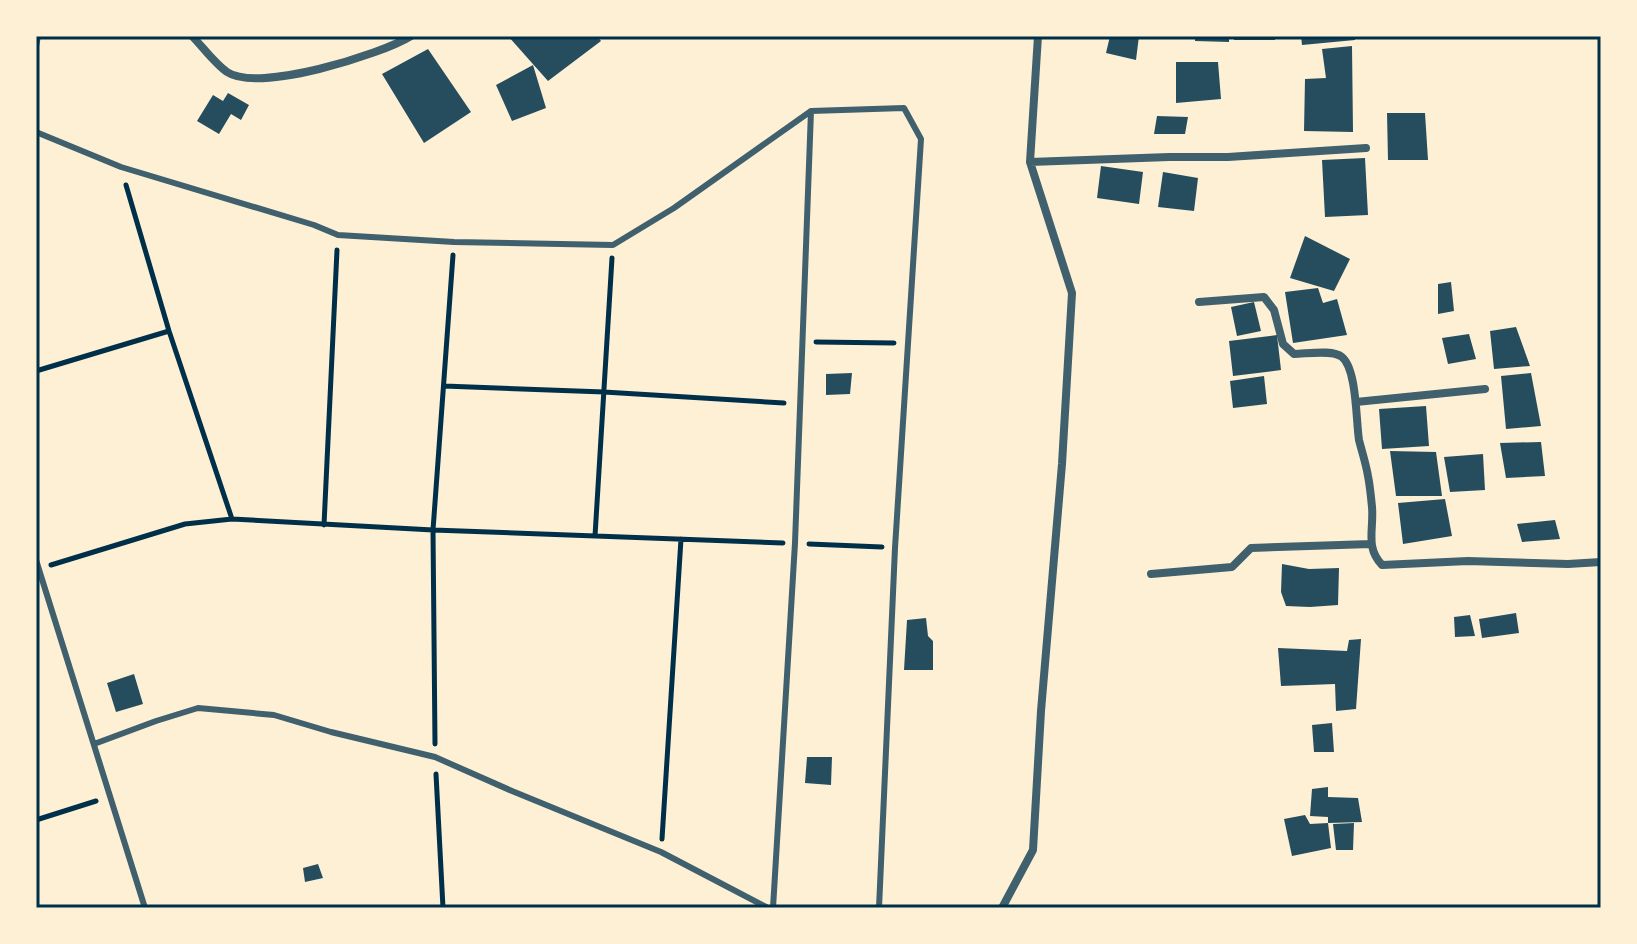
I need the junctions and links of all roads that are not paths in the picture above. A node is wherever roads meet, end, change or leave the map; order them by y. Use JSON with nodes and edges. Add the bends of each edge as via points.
{"nodes":[{"id":1,"x":38,"y":36,"type":"edge"},
{"id":2,"x":192,"y":36,"type":"edge"},
{"id":3,"x":411,"y":36,"type":"edge"},
{"id":4,"x":1038,"y":36,"type":"edge"},
{"id":5,"x":36,"y":46,"type":"edge"},
{"id":6,"x":811,"y":111,"type":"junction"},
{"id":7,"x":36,"y":132,"type":"edge"},
{"id":8,"x":1366,"y":148,"type":"dead end"},
{"id":9,"x":1030,"y":162,"type":"junction"},
{"id":10,"x":1199,"y":302,"type":"dead end"},
{"id":11,"x":1485,"y":389,"type":"dead end"},
{"id":12,"x":1356,"y":402,"type":"junction"},
{"id":13,"x":1371,"y":544,"type":"junction"},
{"id":14,"x":36,"y":560,"type":"edge"},
{"id":15,"x":1601,"y":562,"type":"edge"},
{"id":16,"x":1151,"y":574,"type":"dead end"},
{"id":17,"x":94,"y":744,"type":"junction"},
{"id":18,"x":145,"y":908,"type":"edge"},
{"id":19,"x":771,"y":908,"type":"edge"},
{"id":20,"x":879,"y":908,"type":"edge"},
{"id":21,"x":1002,"y":908,"type":"edge"}],
"edges":[{"from":1,"to":5,"type":"lane"},
{"from":2,"to":3,"type":"street","via":[[228,73],[257,78],[363,57]]},
{"from":4,"to":9,"type":"street"},
{"from":6,"to":7,"type":"lane","via":[[613,245],[338,235],[121,167]]},
{"from":6,"to":19,"type":"lane","via":[[795,543]]},
{"from":6,"to":20,"type":"lane","via":[[904,108],[921,139]]},
{"from":8,"to":9,"type":"street"},
{"from":9,"to":21,"type":"street","via":[[1072,293],[1033,850]]},
{"from":10,"to":12,"type":"street","via":[[1264,297],[1274,310],[1283,344],[1294,354],[1341,356]]},
{"from":11,"to":12,"type":"street"},
{"from":12,"to":13,"type":"street","via":[[1368,475]]},
{"from":13,"to":15,"type":"street","via":[[1382,565]]},
{"from":13,"to":16,"type":"street","via":[[1251,548],[1232,567]]},
{"from":14,"to":17,"type":"lane"},
{"from":17,"to":18,"type":"lane"},
{"from":17,"to":19,"type":"lane","via":[[198,708],[274,715],[435,757],[661,852]]}]}
